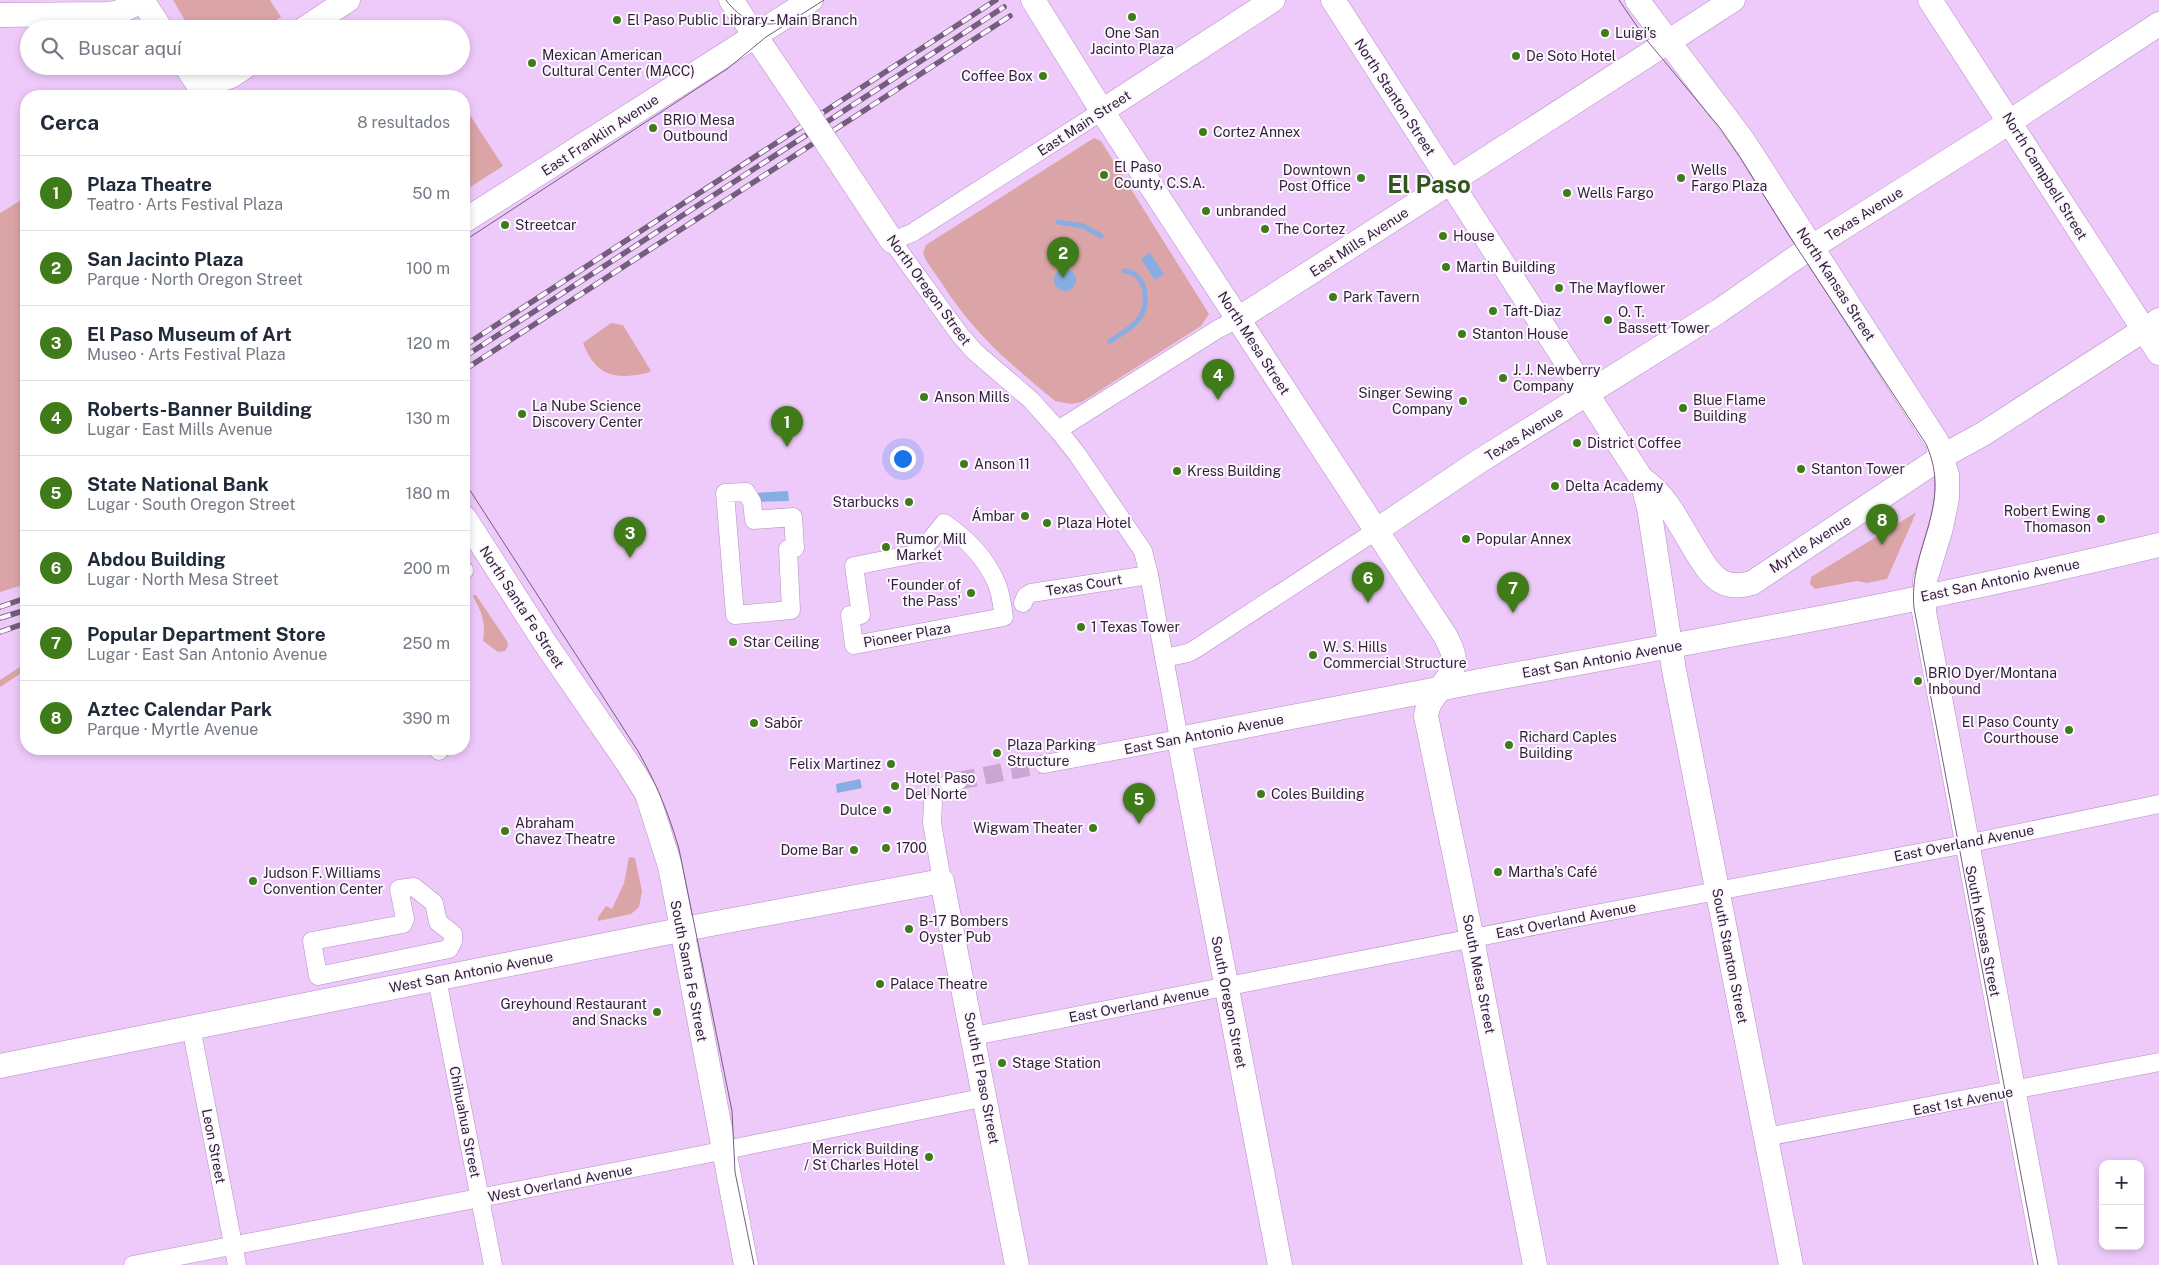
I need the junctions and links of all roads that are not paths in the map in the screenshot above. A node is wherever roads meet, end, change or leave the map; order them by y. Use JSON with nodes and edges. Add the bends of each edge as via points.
{"nodes":[{"id":1,"x":348,"y":0,"type":"edge"},
{"id":2,"x":731,"y":0,"type":"edge"},
{"id":3,"x":811,"y":0,"type":"edge"},
{"id":4,"x":1033,"y":0,"type":"edge"},
{"id":5,"x":1274,"y":0,"type":"edge"},
{"id":6,"x":1333,"y":0,"type":"edge"},
{"id":7,"x":1637,"y":0,"type":"edge"},
{"id":8,"x":1733,"y":0,"type":"edge"},
{"id":9,"x":1930,"y":0,"type":"edge"},
{"id":10,"x":142,"y":1,"type":"edge"},
{"id":11,"x":0,"y":15,"type":"edge"},
{"id":12,"x":155,"y":20,"type":"edge"},
{"id":13,"x":318,"y":20,"type":"edge"},
{"id":14,"x":2159,"y":24,"type":"edge"},
{"id":15,"x":755,"y":36,"type":"junction"},
{"id":16,"x":1668,"y":42,"type":"junction"},
{"id":17,"x":192,"y":75,"type":"edge"},
{"id":18,"x":231,"y":75,"type":"edge"},
{"id":19,"x":202,"y":90,"type":"edge"},
{"id":20,"x":205,"y":90,"type":"edge"},
{"id":21,"x":1102,"y":111,"type":"junction"},
{"id":22,"x":2010,"y":121,"type":"junction"},
{"id":23,"x":1450,"y":182,"type":"junction"},
{"id":24,"x":470,"y":217,"type":"edge"},
{"id":25,"x":892,"y":241,"type":"junction"},
{"id":26,"x":1812,"y":247,"type":"junction"},
{"id":27,"x":1238,"y":318,"type":"junction"},
{"id":28,"x":2151,"y":325,"type":"edge"},
{"id":29,"x":2159,"y":353,"type":"edge"},
{"id":30,"x":1587,"y":394,"type":"junction"},
{"id":31,"x":1058,"y":430,"type":"junction"},
{"id":32,"x":1943,"y":456,"type":"junction"},
{"id":33,"x":1640,"y":478,"type":"junction"},
{"id":34,"x":725,"y":493,"type":"joint"},
{"id":35,"x":470,"y":526,"type":"edge"},
{"id":36,"x":1377,"y":530,"type":"junction"},
{"id":37,"x":2159,"y":545,"type":"edge"},
{"id":38,"x":1149,"y":575,"type":"junction"},
{"id":39,"x":1923,"y":596,"type":"junction"},
{"id":40,"x":1023,"y":603,"type":"dead end"},
{"id":41,"x":1002,"y":604,"type":"joint"},
{"id":42,"x":1670,"y":647,"type":"junction"},
{"id":43,"x":1164,"y":658,"type":"junction"},
{"id":44,"x":1440,"y":688,"type":"junction"},
{"id":45,"x":582,"y":698,"type":"joint"},
{"id":46,"x":1179,"y":739,"type":"junction"},
{"id":47,"x":1044,"y":764,"type":"tunnel mouth"},
{"id":48,"x":933,"y":803,"type":"dead end"},
{"id":49,"x":2159,"y":804,"type":"edge"},
{"id":50,"x":1966,"y":844,"type":"junction"},
{"id":51,"x":942,"y":881,"type":"junction"},
{"id":52,"x":1717,"y":891,"type":"junction"},
{"id":53,"x":682,"y":930,"type":"junction"},
{"id":54,"x":1472,"y":939,"type":"junction"},
{"id":55,"x":312,"y":941,"type":"joint"},
{"id":56,"x":437,"y":979,"type":"junction"},
{"id":57,"x":1226,"y":987,"type":"junction"},
{"id":58,"x":191,"y":1027,"type":"junction"},
{"id":59,"x":974,"y":1036,"type":"junction"},
{"id":60,"x":2159,"y":1062,"type":"edge"},
{"id":61,"x":0,"y":1066,"type":"edge"},
{"id":62,"x":2013,"y":1091,"type":"junction"},
{"id":63,"x":986,"y":1097,"type":"junction"},
{"id":64,"x":1766,"y":1137,"type":"junction"},
{"id":65,"x":723,"y":1151,"type":"junction"},
{"id":66,"x":480,"y":1198,"type":"junction"},
{"id":67,"x":234,"y":1246,"type":"junction"},
{"id":68,"x":133,"y":1265,"type":"edge"},
{"id":69,"x":237,"y":1265,"type":"edge"},
{"id":70,"x":493,"y":1265,"type":"edge"},
{"id":71,"x":746,"y":1265,"type":"edge"},
{"id":72,"x":1017,"y":1265,"type":"edge"},
{"id":73,"x":1280,"y":1265,"type":"edge"},
{"id":74,"x":1535,"y":1265,"type":"edge"},
{"id":75,"x":1791,"y":1265,"type":"edge"},
{"id":76,"x":2046,"y":1265,"type":"edge"}],
"edges":[{"from":1,"to":13,"type":"street"},
{"from":2,"to":15,"type":"street","name":"North Oregon Street"},
{"from":3,"to":15,"type":"street","name":"East Franklin Avenue"},
{"from":4,"to":21,"type":"street","name":"North Mesa Street"},
{"from":5,"to":21,"type":"street","name":"East Main Street"},
{"from":6,"to":23,"type":"street","name":"North Stanton Street"},
{"from":7,"to":16,"type":"street","name":"North Kansas Street"},
{"from":8,"to":16,"type":"street","name":"East Mills Avenue"},
{"from":9,"to":22,"type":"street","name":"North Campbell Street"},
{"from":10,"to":11,"type":"street","via":[[116,13]]},
{"from":10,"to":12,"type":"street"},
{"from":14,"to":22,"type":"street","name":"Texas Avenue"},
{"from":15,"to":24,"type":"street","name":"East Franklin Avenue"},
{"from":15,"to":25,"type":"street","name":"North Oregon Street","bridge":true},
{"from":16,"to":23,"type":"street","name":"East Mills Avenue"},
{"from":16,"to":26,"type":"street","name":"North Kansas Street","via":[[1729,120]]},
{"from":17,"to":19,"type":"street"},
{"from":18,"to":20,"type":"street"},
{"from":21,"to":25,"type":"street","name":"East Main Street","via":[[912,233]]},
{"from":21,"to":27,"type":"street","name":"North Mesa Street"},
{"from":22,"to":26,"type":"street","name":"Texas Avenue"},
{"from":22,"to":28,"type":"street","name":"North Campbell Street"},
{"from":23,"to":27,"type":"street","name":"East Mills Avenue"},
{"from":23,"to":30,"type":"street","name":"North Stanton Street"},
{"from":25,"to":31,"type":"street","name":"North Oregon Street","via":[[960,335],[1031,400]]},
{"from":26,"to":30,"type":"street","name":"Texas Avenue","via":[[1719,311]]},
{"from":26,"to":32,"type":"street","name":"North Kansas Street"},
{"from":27,"to":31,"type":"street","name":"East Mills Avenue"},
{"from":27,"to":36,"type":"street","name":"North Mesa Street"},
{"from":28,"to":29,"type":"street","name":"North Campbell Street"},
{"from":28,"to":32,"type":"street","name":"Myrtle Avenue","via":[[1999,424]]},
{"from":30,"to":33,"type":"street","name":"North Stanton Street"},
{"from":30,"to":36,"type":"street","name":"Texas Avenue"},
{"from":31,"to":38,"type":"street","name":"North Oregon Street","via":[[1143,551]]},
{"from":32,"to":33,"type":"street","name":"Myrtle Avenue","via":[[1743,586],[1724,583],[1709,572],[1653,486]]},
{"from":32,"to":39,"type":"street","name":"North Kansas Street","via":[[1947,498]]},
{"from":33,"to":42,"type":"street","name":"North Stanton Street","via":[[1649,508]]},
{"from":34,"to":34,"type":"street","via":[[746,492],[752,502],[754,520],[793,517],[795,548],[788,549],[791,610],[735,615]]},
{"from":35,"to":45,"type":"street","name":"North Santa Fe Street"},
{"from":36,"to":43,"type":"street","name":"Texas Avenue","via":[[1197,648]]},
{"from":36,"to":44,"type":"street","name":"North Mesa Street","via":[[1450,645],[1454,659],[1452,668]]},
{"from":37,"to":39,"type":"street","name":"East San Antonio Avenue","via":[[2046,572]]},
{"from":38,"to":40,"type":"street","name":"Texas Court","via":[[1031,594]]},
{"from":38,"to":43,"type":"street","name":"North Oregon Street"},
{"from":39,"to":42,"type":"street","name":"East San Antonio Avenue"},
{"from":39,"to":50,"type":"street","name":"South Kansas Street"},
{"from":41,"to":41,"type":"street","name":"Pioneer Plaza","via":[[997,582],[980,556],[944,523],[920,553],[854,566],[861,615],[850,615],[854,644],[1004,616]]},
{"from":42,"to":44,"type":"street","name":"East San Antonio Avenue"},
{"from":42,"to":52,"type":"street","name":"South Stanton Street"},
{"from":43,"to":46,"type":"street","name":"North Oregon Street"},
{"from":44,"to":46,"type":"street","name":"East San Antonio Avenue"},
{"from":44,"to":54,"type":"street","name":"South Mesa Street","via":[[1429,701],[1426,716]]},
{"from":45,"to":53,"type":"street","name":"South Santa Fe Street","via":[[647,794],[670,866]]},
{"from":46,"to":47,"type":"street","name":"East San Antonio Avenue"},
{"from":46,"to":57,"type":"street","name":"South Oregon Street"},
{"from":48,"to":51,"type":"street","name":"South El Paso Street","via":[[932,823]]},
{"from":49,"to":50,"type":"street","name":"East Overland Avenue"},
{"from":50,"to":52,"type":"street","name":"East Overland Avenue"},
{"from":50,"to":62,"type":"street","name":"South Kansas Street"},
{"from":51,"to":53,"type":"street","name":"West San Antonio Avenue"},
{"from":51,"to":59,"type":"street","name":"South El Paso Street"},
{"from":52,"to":54,"type":"street","name":"East Overland Avenue"},
{"from":52,"to":64,"type":"street","name":"South Stanton Street"},
{"from":53,"to":56,"type":"street","name":"West San Antonio Avenue"},
{"from":53,"to":65,"type":"street","name":"South Santa Fe Street"},
{"from":54,"to":57,"type":"street","name":"East Overland Avenue"},
{"from":54,"to":74,"type":"street","name":"South Mesa Street"},
{"from":55,"to":55,"type":"street","via":[[318,976],[442,952],[452,946],[454,938],[438,922],[434,903],[414,887],[399,889],[405,919],[403,924]]},
{"from":56,"to":58,"type":"street","name":"West San Antonio Avenue"},
{"from":56,"to":66,"type":"street","name":"Chihuahua Street"},
{"from":57,"to":59,"type":"street","name":"East Overland Avenue"},
{"from":57,"to":73,"type":"street","name":"South Oregon Street"},
{"from":58,"to":61,"type":"street","name":"West San Antonio Avenue"},
{"from":58,"to":67,"type":"street","name":"Leon Street"},
{"from":59,"to":63,"type":"street","name":"South El Paso Street"},
{"from":60,"to":62,"type":"street","name":"East 1st Avenue"},
{"from":62,"to":64,"type":"street","name":"East 1st Avenue"},
{"from":62,"to":76,"type":"street","name":"South Kansas Street"},
{"from":63,"to":65,"type":"street","name":"West Overland Avenue"},
{"from":63,"to":72,"type":"street","name":"South El Paso Street"},
{"from":64,"to":75,"type":"street","name":"South Stanton Street"},
{"from":65,"to":66,"type":"street","name":"West Overland Avenue"},
{"from":65,"to":71,"type":"street","name":"South Santa Fe Street"},
{"from":66,"to":67,"type":"street","name":"West Overland Avenue"},
{"from":66,"to":70,"type":"street","name":"Chihuahua Street"},
{"from":67,"to":68,"type":"street","name":"West Overland Avenue"},
{"from":67,"to":69,"type":"street","name":"Leon Street"}]}
